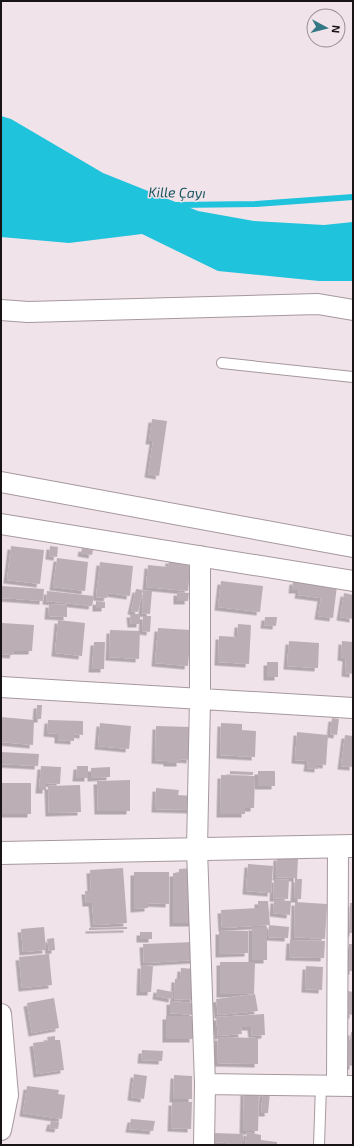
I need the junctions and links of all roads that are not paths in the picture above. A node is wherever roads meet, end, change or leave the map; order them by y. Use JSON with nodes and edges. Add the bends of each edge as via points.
{"nodes":[{"id":1,"x":1,"y":310,"type":"edge"},
{"id":2,"x":353,"y":310,"type":"edge"},
{"id":3,"x":222,"y":363,"type":"dead end"},
{"id":4,"x":353,"y":377,"type":"edge"},
{"id":5,"x":1,"y":482,"type":"edge"},
{"id":6,"x":1,"y":524,"type":"edge"},
{"id":7,"x":353,"y":547,"type":"edge"},
{"id":8,"x":200,"y":556,"type":"junction"},
{"id":9,"x":353,"y":581,"type":"edge"},
{"id":10,"x":1,"y":687,"type":"edge"},
{"id":11,"x":200,"y":699,"type":"junction"},
{"id":12,"x":353,"y":708,"type":"edge"},
{"id":13,"x":346,"y":847,"type":"edge"},
{"id":14,"x":197,"y":850,"type":"junction"},
{"id":15,"x":1,"y":853,"type":"edge"},
{"id":16,"x":1,"y":1014,"type":"edge"},
{"id":17,"x":205,"y":1084,"type":"junction"},
{"id":18,"x":337,"y":1086,"type":"edge"},
{"id":19,"x":1,"y":1130,"type":"edge"},
{"id":20,"x":204,"y":1145,"type":"edge"},
{"id":21,"x":319,"y":1145,"type":"edge"}],
"edges":[{"from":1,"to":2,"type":"street","via":[[28,312],[318,304]]},
{"from":3,"to":4,"type":"lane"},
{"from":5,"to":7,"type":"street"},
{"from":6,"to":8,"type":"street"},
{"from":8,"to":9,"type":"street"},
{"from":8,"to":11,"type":"street"},
{"from":10,"to":11,"type":"street"},
{"from":11,"to":12,"type":"street"},
{"from":11,"to":14,"type":"street"},
{"from":13,"to":14,"type":"street"},
{"from":13,"to":18,"type":"street"},
{"from":14,"to":15,"type":"street"},
{"from":14,"to":17,"type":"street"},
{"from":16,"to":19,"type":"street","via":[[8,1095]]},
{"from":17,"to":18,"type":"street"},
{"from":17,"to":20,"type":"street"},
{"from":18,"to":21,"type":"lane"}]}
